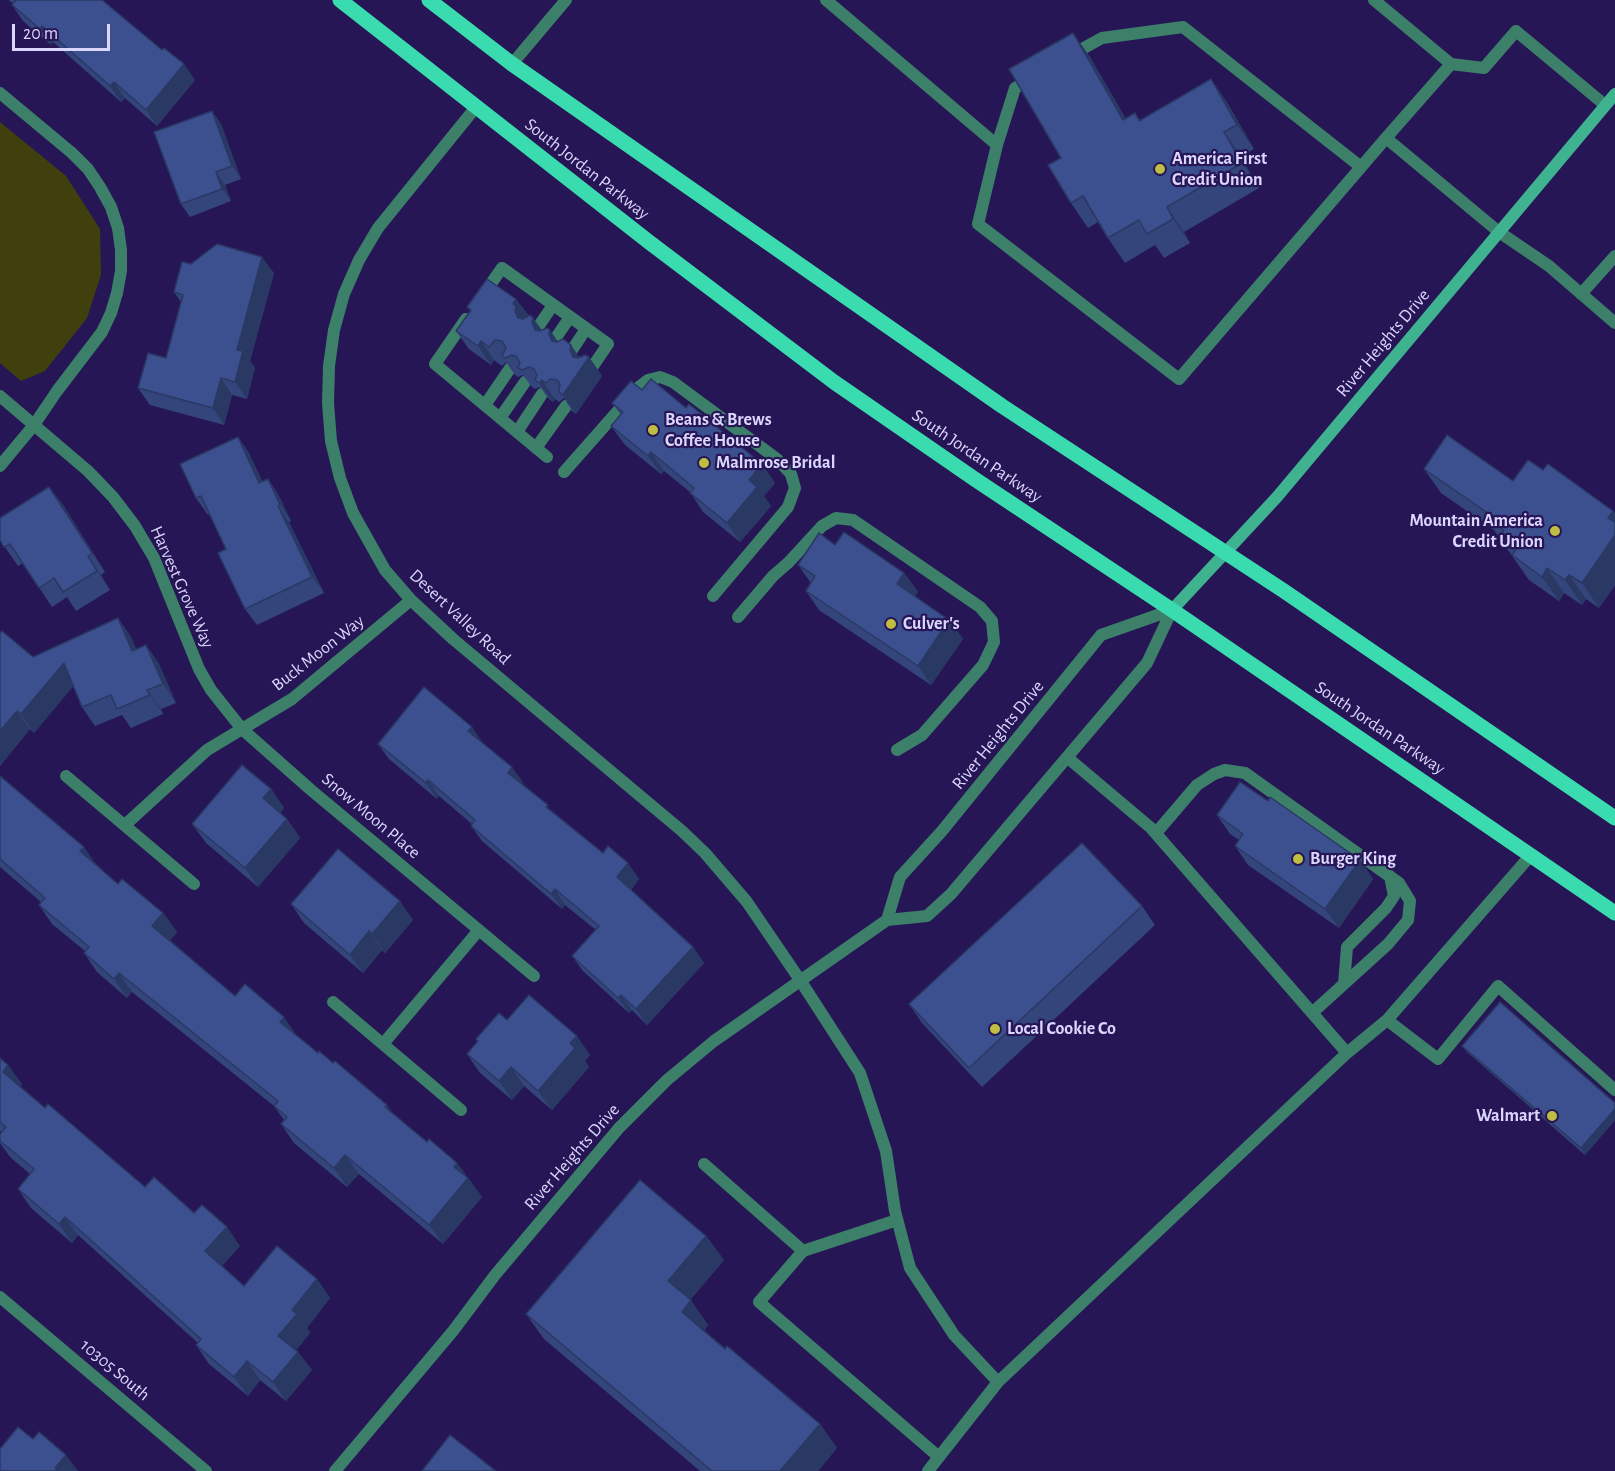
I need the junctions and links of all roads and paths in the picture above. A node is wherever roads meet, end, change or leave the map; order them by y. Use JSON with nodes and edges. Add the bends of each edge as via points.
{"nodes":[{"id":1,"x":340,"y":0,"type":"edge"},
{"id":2,"x":429,"y":0,"type":"edge"},
{"id":3,"x":566,"y":0,"type":"edge"},
{"id":4,"x":826,"y":0,"type":"edge"},
{"id":5,"x":1374,"y":0,"type":"edge"},
{"id":6,"x":1063,"y":60,"type":"edge"},
{"id":7,"x":512,"y":64,"type":"junction"},
{"id":8,"x":1450,"y":64,"type":"junction"},
{"id":9,"x":1044,"y":71,"type":"edge"},
{"id":10,"x":0,"y":93,"type":"edge"},
{"id":11,"x":1615,"y":94,"type":"edge"},
{"id":12,"x":1605,"y":105,"type":"junction"},
{"id":13,"x":476,"y":106,"type":"junction"},
{"id":14,"x":1386,"y":138,"type":"junction"},
{"id":15,"x":997,"y":145,"type":"junction"},
{"id":16,"x":1361,"y":167,"type":"junction"},
{"id":17,"x":1499,"y":232,"type":"junction"},
{"id":18,"x":1615,"y":256,"type":"edge"},
{"id":19,"x":1581,"y":294,"type":"junction"},
{"id":20,"x":553,"y":305,"type":"junction"},
{"id":21,"x":570,"y":317,"type":"junction"},
{"id":22,"x":1615,"y":322,"type":"edge"},
{"id":23,"x":586,"y":329,"type":"junction"},
{"id":24,"x":536,"y":330,"type":"edge"},
{"id":25,"x":553,"y":342,"type":"edge"},
{"id":26,"x":570,"y":353,"type":"edge"},
{"id":27,"x":511,"y":367,"type":"edge"},
{"id":28,"x":591,"y":369,"type":"edge"},
{"id":29,"x":525,"y":382,"type":"edge"},
{"id":30,"x":542,"y":394,"type":"edge"},
{"id":31,"x":0,"y":396,"type":"edge"},
{"id":32,"x":485,"y":405,"type":"junction"},
{"id":33,"x":566,"y":406,"type":"edge"},
{"id":34,"x":500,"y":418,"type":"junction"},
{"id":35,"x":34,"y":425,"type":"junction"},
{"id":36,"x":517,"y":432,"type":"junction"},
{"id":37,"x":536,"y":448,"type":"junction"},
{"id":38,"x":547,"y":457,"type":"dead end"},
{"id":39,"x":0,"y":466,"type":"edge"},
{"id":40,"x":564,"y":472,"type":"dead end"},
{"id":41,"x":1225,"y":553,"type":"junction"},
{"id":42,"x":713,"y":596,"type":"dead end"},
{"id":43,"x":411,"y":600,"type":"junction"},
{"id":44,"x":1172,"y":610,"type":"junction"},
{"id":45,"x":738,"y":617,"type":"dead end"},
{"id":46,"x":242,"y":729,"type":"junction"},
{"id":47,"x":897,"y":750,"type":"dead end"},
{"id":48,"x":1068,"y":758,"type":"junction"},
{"id":49,"x":66,"y":776,"type":"dead end"},
{"id":50,"x":1615,"y":818,"type":"edge"},
{"id":51,"x":125,"y":825,"type":"junction"},
{"id":52,"x":1156,"y":833,"type":"junction"},
{"id":53,"x":1531,"y":855,"type":"junction"},
{"id":54,"x":1390,"y":876,"type":"junction"},
{"id":55,"x":194,"y":884,"type":"dead end"},
{"id":56,"x":1615,"y":914,"type":"edge"},
{"id":57,"x":887,"y":920,"type":"junction"},
{"id":58,"x":479,"y":930,"type":"junction"},
{"id":59,"x":534,"y":976,"type":"dead end"},
{"id":60,"x":800,"y":980,"type":"junction"},
{"id":61,"x":1344,"y":984,"type":"junction"},
{"id":62,"x":333,"y":1002,"type":"dead end"},
{"id":63,"x":1312,"y":1013,"type":"junction"},
{"id":64,"x":1387,"y":1020,"type":"junction"},
{"id":65,"x":383,"y":1044,"type":"junction"},
{"id":66,"x":1347,"y":1053,"type":"junction"},
{"id":67,"x":1615,"y":1090,"type":"edge"},
{"id":68,"x":461,"y":1110,"type":"dead end"},
{"id":69,"x":704,"y":1164,"type":"dead end"},
{"id":70,"x":897,"y":1220,"type":"junction"},
{"id":71,"x":803,"y":1251,"type":"junction"},
{"id":72,"x":0,"y":1297,"type":"edge"},
{"id":73,"x":998,"y":1382,"type":"junction"},
{"id":74,"x":939,"y":1457,"type":"junction"},
{"id":75,"x":206,"y":1471,"type":"edge"},
{"id":76,"x":334,"y":1471,"type":"edge"},
{"id":77,"x":928,"y":1471,"type":"edge"}],
"edges":[{"from":1,"to":13,"type":"main road","name":"South Jordan Parkway"},
{"from":2,"to":7,"type":"main road"},
{"from":3,"to":7,"type":"street"},
{"from":4,"to":15,"type":"street"},
{"from":5,"to":8,"type":"street"},
{"from":6,"to":16,"type":"street","via":[[1102,38],[1183,27]]},
{"from":7,"to":41,"type":"main road","via":[[1002,406]]},
{"from":8,"to":12,"type":"street","via":[[1484,68],[1516,31]]},
{"from":8,"to":14,"type":"street"},
{"from":9,"to":15,"type":"street","via":[[1015,88]]},
{"from":10,"to":35,"type":"street","via":[[88,169],[111,207],[121,250],[117,293],[102,332]]},
{"from":11,"to":12,"type":"street","name":"River Heights Drive"},
{"from":12,"to":17,"type":"street","name":"River Heights Drive"},
{"from":13,"to":43,"type":"street","name":"Desert Valley Road","via":[[368,244],[344,294],[329,366],[329,422],[340,478],[371,547]]},
{"from":13,"to":44,"type":"main road","name":"South Jordan Parkway","via":[[796,354]]},
{"from":14,"to":16,"type":"street"},
{"from":14,"to":17,"type":"street"},
{"from":15,"to":16,"type":"street","via":[[978,224],[1179,379]]},
{"from":17,"to":19,"type":"street"},
{"from":17,"to":41,"type":"street","name":"River Heights Drive","via":[[1277,497]]},
{"from":18,"to":19,"type":"street"},
{"from":19,"to":22,"type":"street"},
{"from":20,"to":21,"type":"street"},
{"from":20,"to":24,"type":"street"},
{"from":20,"to":32,"type":"street","via":[[502,267],[435,364]]},
{"from":21,"to":23,"type":"street"},
{"from":21,"to":25,"type":"street"},
{"from":23,"to":26,"type":"street"},
{"from":23,"to":28,"type":"street","via":[[608,345]]},
{"from":27,"to":32,"type":"street"},
{"from":29,"to":34,"type":"street"},
{"from":30,"to":36,"type":"street"},
{"from":31,"to":35,"type":"street","name":"Harvest Grove Way"},
{"from":32,"to":34,"type":"street"},
{"from":33,"to":37,"type":"street"},
{"from":34,"to":36,"type":"street"},
{"from":35,"to":39,"type":"street"},
{"from":35,"to":46,"type":"street","name":"Harvest Grove Way","via":[[88,471],[135,526],[154,558],[199,669]]},
{"from":36,"to":37,"type":"street"},
{"from":37,"to":38,"type":"street"},
{"from":40,"to":42,"type":"street","via":[[639,387],[660,377],[673,382],[777,459],[791,474],[795,488],[788,507]]},
{"from":41,"to":44,"type":"street","name":"River Heights Drive"},
{"from":41,"to":50,"type":"main road"},
{"from":43,"to":46,"type":"street","name":"Buck Moon Way","via":[[292,699]]},
{"from":43,"to":60,"type":"street","name":"Desert Valley Road","via":[[705,853],[747,902]]},
{"from":44,"to":48,"type":"street","name":"River Heights Drive","via":[[1147,663]]},
{"from":44,"to":53,"type":"main road","name":"South Jordan Parkway"},
{"from":44,"to":57,"type":"street","name":"River Heights Drive","via":[[1101,635],[900,877]]},
{"from":45,"to":47,"type":"street","via":[[822,526],[836,518],[853,520],[980,607],[993,621],[994,642],[982,665],[922,735]]},
{"from":46,"to":51,"type":"street","name":"Buck Moon Way","via":[[207,750]]},
{"from":46,"to":58,"type":"street","name":"Snow Moon Place"},
{"from":48,"to":52,"type":"street"},
{"from":48,"to":57,"type":"street","name":"River Heights Drive","via":[[939,906],[927,916]]},
{"from":49,"to":51,"type":"street"},
{"from":51,"to":55,"type":"street"},
{"from":52,"to":54,"type":"street","via":[[1197,785],[1225,770],[1245,773]]},
{"from":52,"to":63,"type":"street"},
{"from":53,"to":56,"type":"main road","name":"South Jordan Parkway"},
{"from":53,"to":64,"type":"street"},
{"from":54,"to":61,"type":"street","via":[[1394,896],[1347,947]]},
{"from":54,"to":61,"type":"street","via":[[1410,901],[1408,920]]},
{"from":57,"to":60,"type":"street","name":"River Heights Drive"},
{"from":58,"to":59,"type":"street","name":"Snow Moon Place"},
{"from":58,"to":65,"type":"street"},
{"from":60,"to":70,"type":"street","name":"Desert Valley Road","via":[[860,1073],[886,1151]]},
{"from":60,"to":76,"type":"street","name":"River Heights Drive","via":[[687,1063],[619,1128]]},
{"from":61,"to":63,"type":"street"},
{"from":62,"to":65,"type":"street"},
{"from":63,"to":66,"type":"street"},
{"from":64,"to":66,"type":"street"},
{"from":64,"to":67,"type":"street","via":[[1438,1059],[1498,986]]},
{"from":65,"to":68,"type":"street"},
{"from":66,"to":73,"type":"street"},
{"from":69,"to":71,"type":"street"},
{"from":70,"to":71,"type":"street"},
{"from":70,"to":73,"type":"street","name":"Desert Valley Road","via":[[910,1268],[954,1335]]},
{"from":71,"to":74,"type":"street","via":[[759,1302]]},
{"from":72,"to":75,"type":"street","name":"10305 South"},
{"from":73,"to":74,"type":"street"},
{"from":74,"to":77,"type":"street"}]}
